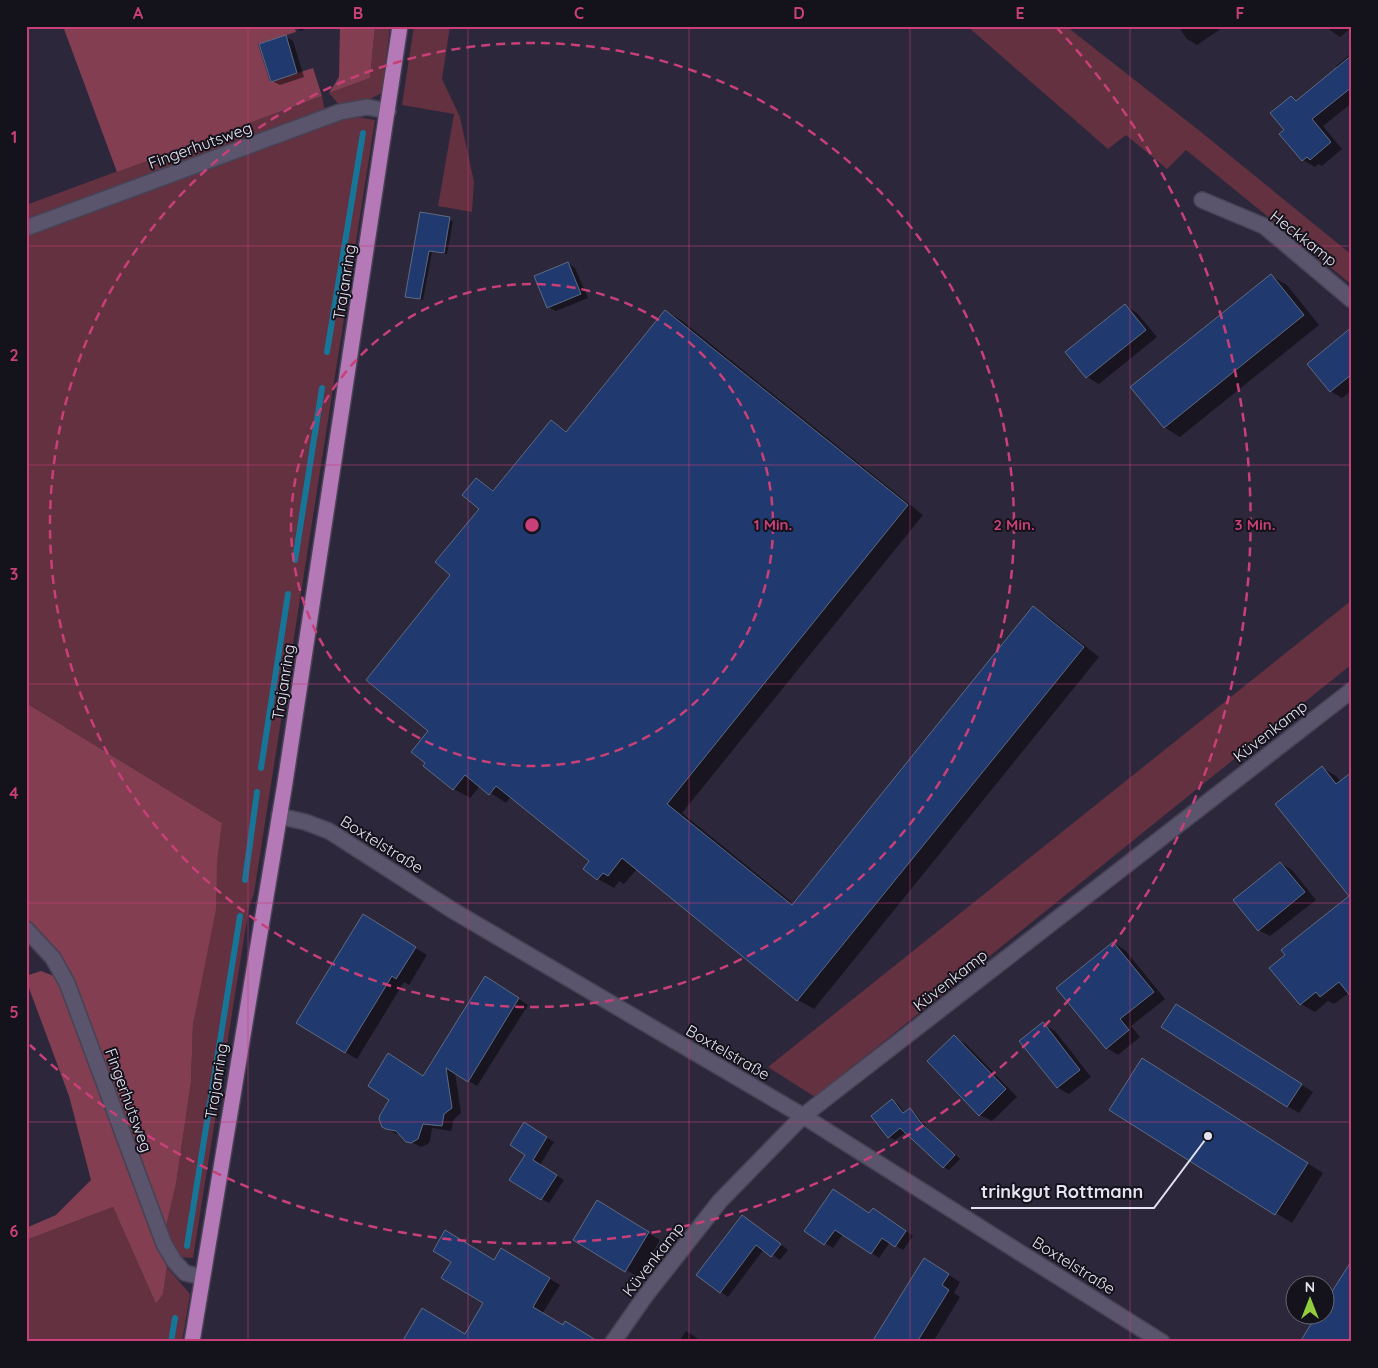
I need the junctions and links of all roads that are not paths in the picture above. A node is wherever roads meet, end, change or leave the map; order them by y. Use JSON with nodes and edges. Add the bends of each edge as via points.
{"nodes":[{"id":1,"x":400,"y":26,"type":"edge"},
{"id":2,"x":388,"y":110,"type":"junction"},
{"id":3,"x":1202,"y":200,"type":"dead end"},
{"id":4,"x":26,"y":228,"type":"edge"},
{"id":5,"x":1352,"y":300,"type":"edge"},
{"id":6,"x":1352,"y":690,"type":"edge"},
{"id":7,"x":279,"y":816,"type":"junction"},
{"id":8,"x":26,"y":929,"type":"edge"},
{"id":9,"x":803,"y":1116,"type":"junction"},
{"id":10,"x":202,"y":1277,"type":"junction"},
{"id":11,"x":1154,"y":1340,"type":"edge"},
{"id":12,"x":192,"y":1342,"type":"edge"},
{"id":13,"x":613,"y":1342,"type":"edge"}],
"edges":[{"from":1,"to":2,"type":"main road","name":"Trajanring"},
{"from":2,"to":4,"type":"street","name":"Fingerhutsweg","via":[[367,107],[340,112]]},
{"from":2,"to":7,"type":"main road","name":"Trajanring"},
{"from":3,"to":5,"type":"street","name":"Heckkamp","via":[[1264,226]]},
{"from":6,"to":9,"type":"street","name":"Küvenkamp"},
{"from":7,"to":9,"type":"street","name":"Boxtelstraße","via":[[330,831],[452,910]]},
{"from":7,"to":10,"type":"main road","name":"Trajanring"},
{"from":8,"to":10,"type":"street","name":"Fingerhutsweg","via":[[53,958],[67,983],[164,1244],[185,1273]]},
{"from":9,"to":11,"type":"street","name":"Boxtelstraße","via":[[1109,1307]]},
{"from":9,"to":13,"type":"street","name":"Küvenkamp","via":[[720,1201]]},
{"from":10,"to":12,"type":"main road","name":"Trajanring"}]}
